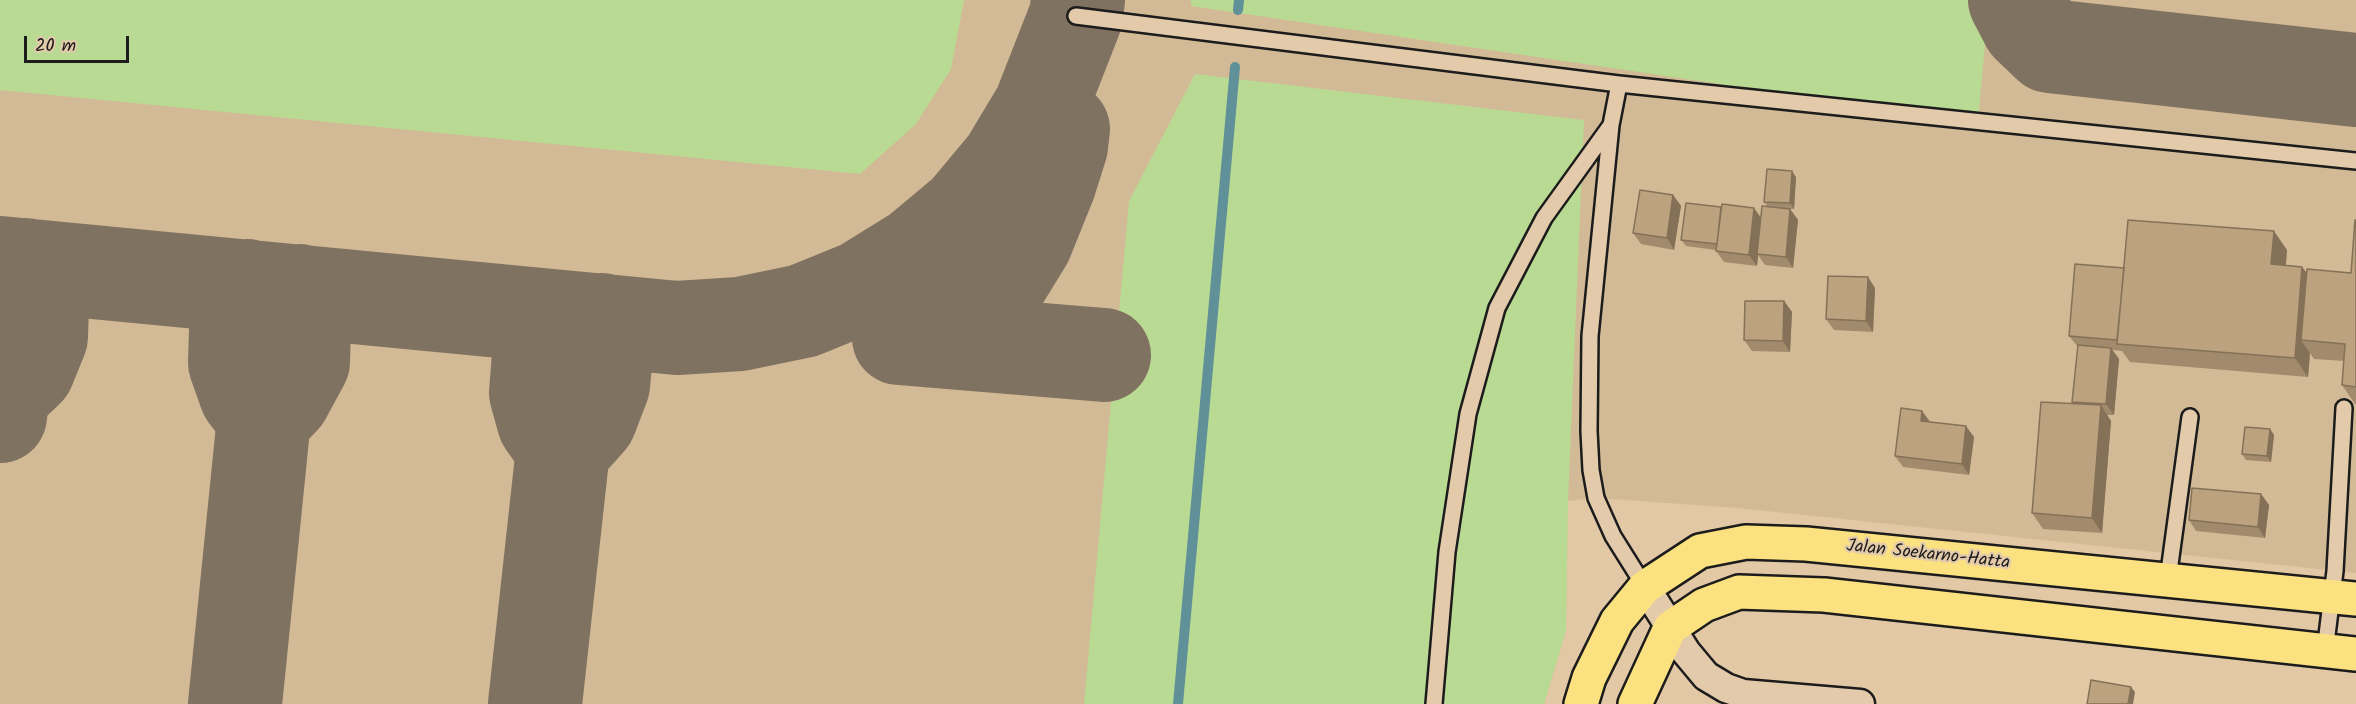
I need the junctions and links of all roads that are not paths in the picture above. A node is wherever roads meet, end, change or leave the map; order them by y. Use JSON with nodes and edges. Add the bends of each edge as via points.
{"nodes":[{"id":1,"x":1076,"y":16,"type":"dead end"},
{"id":2,"x":1619,"y":84,"type":"junction"},
{"id":3,"x":1611,"y":125,"type":"junction"},
{"id":4,"x":2356,"y":161,"type":"edge"},
{"id":5,"x":2344,"y":408,"type":"edge"},
{"id":6,"x":2190,"y":417,"type":"dead end"},
{"id":7,"x":2169,"y":579,"type":"junction"},
{"id":8,"x":1645,"y":587,"type":"junction"},
{"id":9,"x":2343,"y":597,"type":"edge"},
{"id":10,"x":1670,"y":628,"type":"junction"},
{"id":11,"x":2341,"y":652,"type":"edge"},
{"id":12,"x":1434,"y":704,"type":"edge"},
{"id":13,"x":1581,"y":704,"type":"edge"},
{"id":14,"x":1635,"y":704,"type":"edge"},
{"id":15,"x":1860,"y":704,"type":"edge"}],
"edges":[{"from":1,"to":2,"type":"lane"},
{"from":2,"to":3,"type":"lane"},
{"from":2,"to":4,"type":"lane"},
{"from":3,"to":8,"type":"lane","via":[[1590,336],[1591,470],[1596,498],[1613,536]]},
{"from":3,"to":12,"type":"lane","via":[[1544,218],[1497,308],[1468,414],[1448,552]]},
{"from":5,"to":9,"type":"lane","via":[[2335,571]]},
{"from":6,"to":7,"type":"lane"},
{"from":7,"to":8,"type":"highway","name":"Jalan Soekarno-Hatta","via":[[1806,544],[1746,542],[1700,551]]},
{"from":7,"to":9,"type":"highway","name":"Jalan Soekarno-Hatta"},
{"from":8,"to":10,"type":"street"},
{"from":8,"to":13,"type":"highway","name":"Jalan Soekarno-Hatta","via":[[1617,621],[1589,678]]},
{"from":9,"to":11,"type":"lane"},
{"from":10,"to":11,"type":"highway","via":[[1704,605],[1739,592],[1824,595]]},
{"from":10,"to":14,"type":"highway"},
{"from":10,"to":15,"type":"street","via":[[1706,676],[1726,688],[1743,694]]}]}
